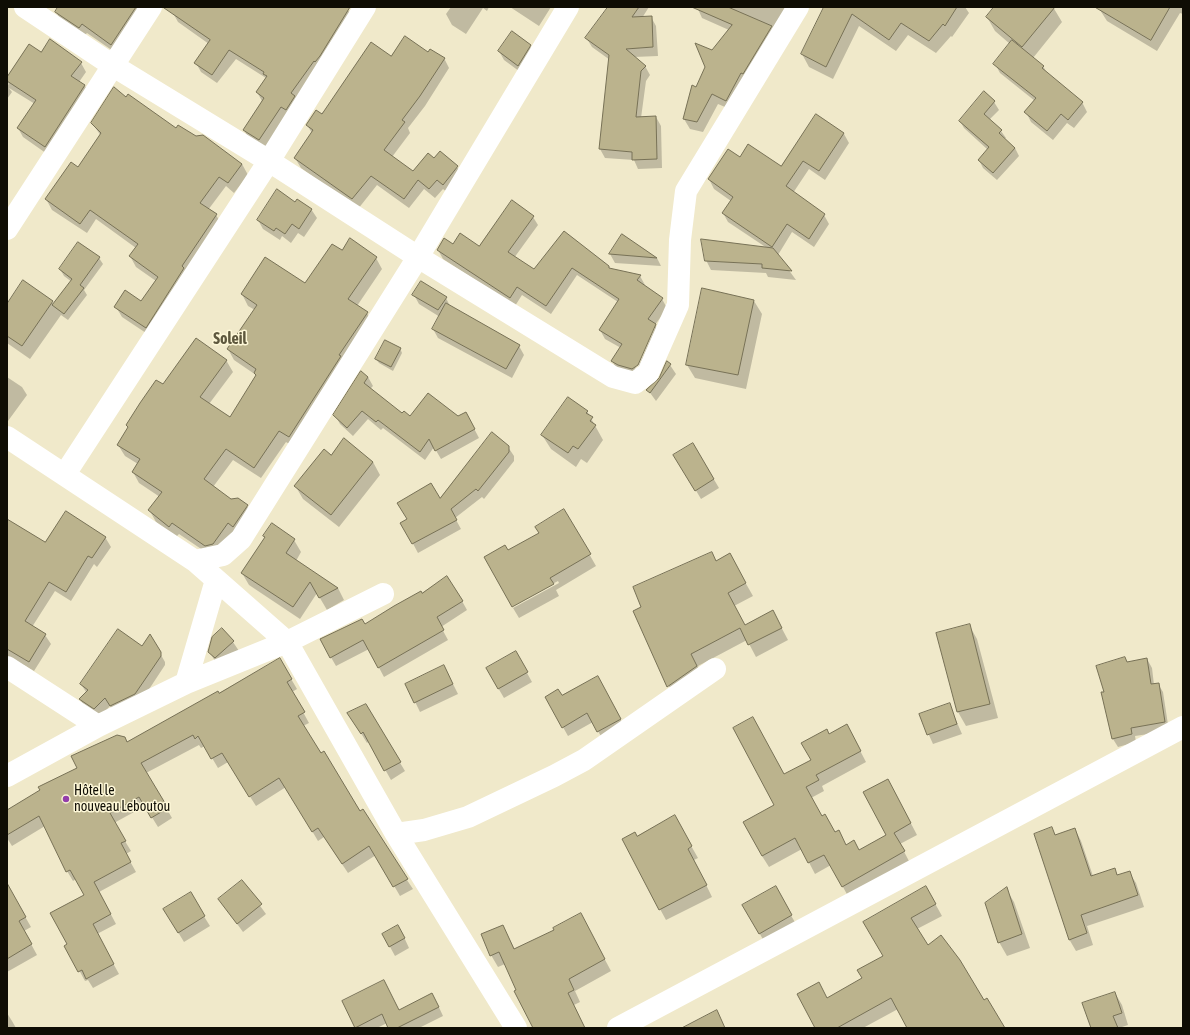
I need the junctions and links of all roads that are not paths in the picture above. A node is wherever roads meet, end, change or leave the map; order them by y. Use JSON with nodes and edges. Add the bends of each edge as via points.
{"nodes":[{"id":1,"x":25,"y":7,"type":"edge"},
{"id":2,"x":151,"y":7,"type":"edge"},
{"id":3,"x":365,"y":7,"type":"edge"},
{"id":4,"x":568,"y":7,"type":"edge"},
{"id":5,"x":798,"y":7,"type":"edge"},
{"id":6,"x":112,"y":65,"type":"junction"},
{"id":7,"x":269,"y":161,"type":"junction"},
{"id":8,"x":7,"y":229,"type":"edge"},
{"id":9,"x":418,"y":257,"type":"junction"},
{"id":10,"x":7,"y":437,"type":"edge"},
{"id":11,"x":65,"y":474,"type":"junction"},
{"id":12,"x":195,"y":561,"type":"junction"},
{"id":13,"x":216,"y":580,"type":"junction"},
{"id":14,"x":383,"y":594,"type":"dead end"},
{"id":15,"x":287,"y":642,"type":"junction"},
{"id":16,"x":7,"y":667,"type":"edge"},
{"id":17,"x":715,"y":669,"type":"dead end"},
{"id":18,"x":186,"y":683,"type":"junction"},
{"id":19,"x":98,"y":726,"type":"junction"},
{"id":20,"x":1183,"y":727,"type":"edge"},
{"id":21,"x":7,"y":776,"type":"edge"},
{"id":22,"x":396,"y":834,"type":"junction"},
{"id":23,"x":516,"y":1028,"type":"edge"},
{"id":24,"x":618,"y":1028,"type":"edge"}],
"edges":[{"from":1,"to":6,"type":"street"},
{"from":2,"to":6,"type":"street"},
{"from":3,"to":7,"type":"street"},
{"from":4,"to":9,"type":"street"},
{"from":5,"to":9,"type":"street","via":[[686,191],[680,240],[678,305],[648,373],[635,383],[613,377]]},
{"from":6,"to":7,"type":"street"},
{"from":6,"to":8,"type":"street"},
{"from":7,"to":9,"type":"street"},
{"from":7,"to":11,"type":"street"},
{"from":9,"to":12,"type":"street","via":[[241,539],[223,555]]},
{"from":10,"to":11,"type":"street"},
{"from":11,"to":12,"type":"street"},
{"from":12,"to":13,"type":"street"},
{"from":13,"to":15,"type":"street"},
{"from":13,"to":18,"type":"street"},
{"from":14,"to":15,"type":"street"},
{"from":15,"to":18,"type":"street"},
{"from":15,"to":22,"type":"street"},
{"from":16,"to":19,"type":"street"},
{"from":17,"to":22,"type":"street","via":[[566,770],[468,817],[424,830]]},
{"from":18,"to":19,"type":"street"},
{"from":19,"to":21,"type":"street"},
{"from":20,"to":24,"type":"street"},
{"from":22,"to":23,"type":"street"}]}
